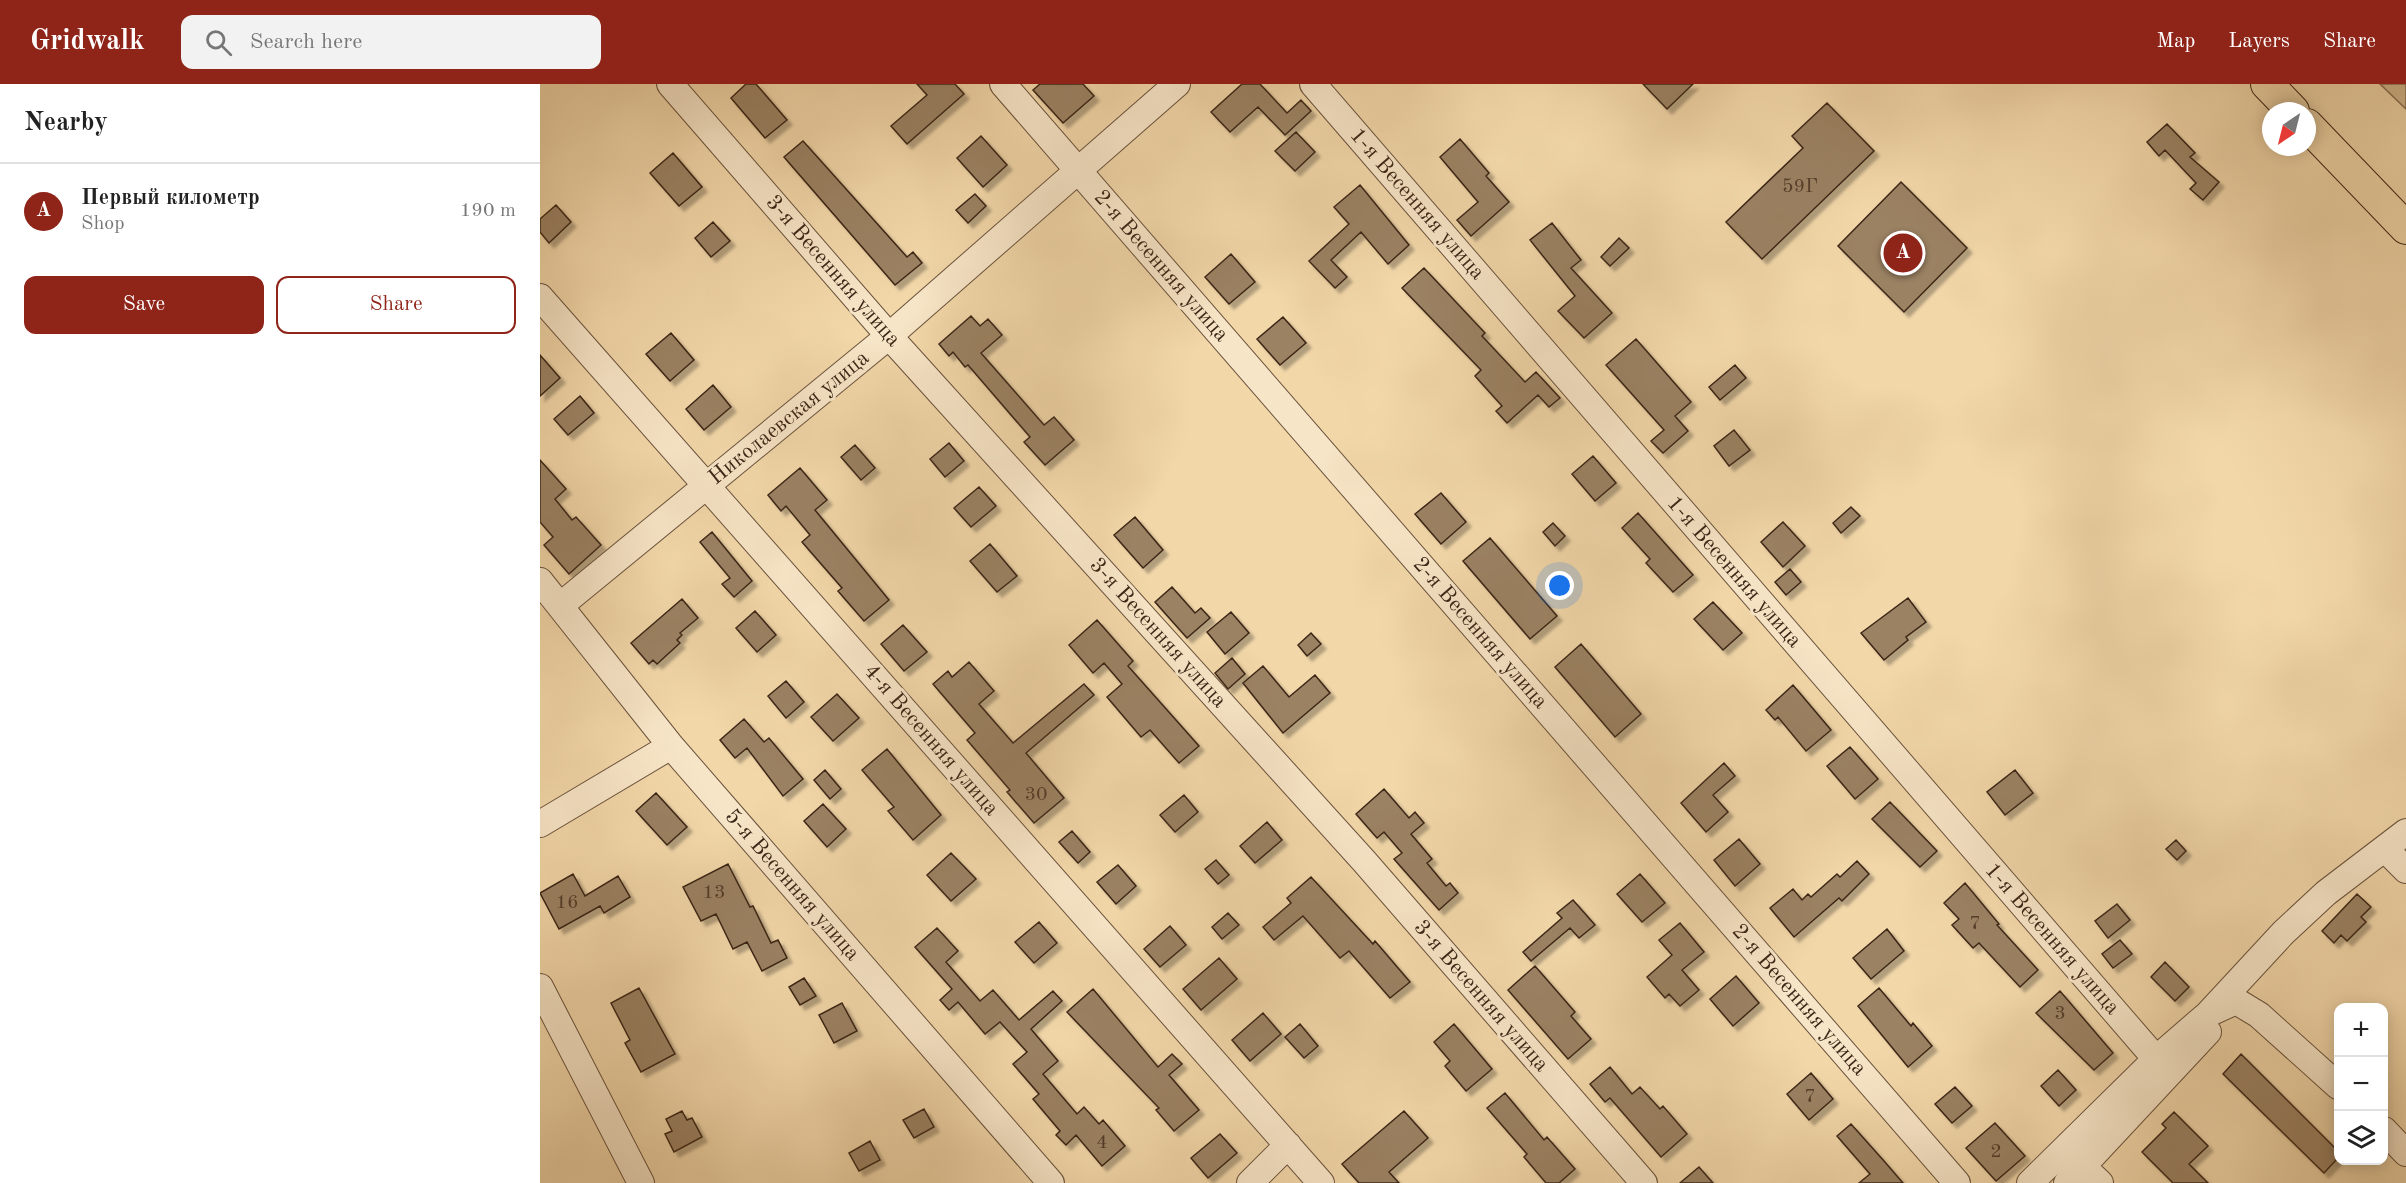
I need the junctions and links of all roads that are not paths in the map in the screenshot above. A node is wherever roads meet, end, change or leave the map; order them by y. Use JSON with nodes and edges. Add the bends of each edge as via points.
{"nodes":[{"id":1,"x":670,"y":84,"type":"edge"},
{"id":2,"x":1002,"y":84,"type":"edge"},
{"id":3,"x":1177,"y":84,"type":"edge"},
{"id":4,"x":1313,"y":84,"type":"edge"},
{"id":5,"x":2267,"y":84,"type":"edge"},
{"id":6,"x":2284,"y":102,"type":"edge"},
{"id":7,"x":2316,"y":134,"type":"edge"},
{"id":8,"x":1077,"y":169,"type":"junction"},
{"id":9,"x":2406,"y":228,"type":"edge"},
{"id":10,"x":540,"y":297,"type":"edge"},
{"id":11,"x":889,"y":336,"type":"junction"},
{"id":12,"x":706,"y":486,"type":"junction"},
{"id":13,"x":540,"y":581,"type":"edge"},
{"id":14,"x":561,"y":605,"type":"junction"},
{"id":15,"x":671,"y":746,"type":"junction"},
{"id":16,"x":540,"y":824,"type":"edge"},
{"id":17,"x":2406,"y":832,"type":"edge"},
{"id":18,"x":2385,"y":849,"type":"junction"},
{"id":19,"x":2406,"y":870,"type":"edge"},
{"id":20,"x":2283,"y":933,"type":"junction"},
{"id":21,"x":540,"y":987,"type":"edge"},
{"id":22,"x":2236,"y":1001,"type":"junction"},
{"id":23,"x":2208,"y":1014,"type":"junction"},
{"id":24,"x":2156,"y":1059,"type":"junction"},
{"id":25,"x":2334,"y":1082,"type":"edge"},
{"id":26,"x":2388,"y":1134,"type":"edge"},
{"id":27,"x":1288,"y":1145,"type":"junction"},
{"id":28,"x":2406,"y":1153,"type":"edge"},
{"id":29,"x":2083,"y":1178,"type":"edge"},
{"id":30,"x":642,"y":1183,"type":"edge"},
{"id":31,"x":1051,"y":1183,"type":"edge"},
{"id":32,"x":1250,"y":1183,"type":"edge"},
{"id":33,"x":1321,"y":1183,"type":"edge"},
{"id":34,"x":1644,"y":1183,"type":"edge"},
{"id":35,"x":1957,"y":1183,"type":"edge"},
{"id":36,"x":2030,"y":1183,"type":"edge"}],
"edges":[{"from":1,"to":11,"type":"street","name":"3-я Весенняя улица"},
{"from":2,"to":8,"type":"street","name":"2-я Весенняя улица"},
{"from":3,"to":8,"type":"street","name":"Николаевская улица"},
{"from":4,"to":24,"type":"street","name":"1-я Весенняя улица"},
{"from":5,"to":6,"type":"main road"},
{"from":7,"to":9,"type":"main road"},
{"from":8,"to":11,"type":"street","name":"Николаевская улица"},
{"from":8,"to":35,"type":"street","name":"2-я Весенняя улица"},
{"from":10,"to":12,"type":"street","name":"4-я Весенняя улица"},
{"from":11,"to":12,"type":"street","name":"Николаевская улица"},
{"from":11,"to":34,"type":"street","name":"3-я Весенняя улица","via":[[1364,861]]},
{"from":12,"to":14,"type":"street","name":"Николаевская улица"},
{"from":12,"to":27,"type":"street","name":"4-я Весенняя улица"},
{"from":13,"to":14,"type":"street","name":"5-я Весенняя улица"},
{"from":14,"to":15,"type":"street","name":"5-я Весенняя улица"},
{"from":15,"to":16,"type":"street"},
{"from":15,"to":31,"type":"street","name":"5-я Весенняя улица"},
{"from":17,"to":18,"type":"street"},
{"from":18,"to":19,"type":"street"},
{"from":18,"to":20,"type":"street","via":[[2326,892]]},
{"from":20,"to":22,"type":"street"},
{"from":20,"to":23,"type":"street"},
{"from":21,"to":30,"type":"street"},
{"from":22,"to":23,"type":"street"},
{"from":22,"to":25,"type":"street","via":[[2259,1015]]},
{"from":22,"to":29,"type":"street"},
{"from":23,"to":24,"type":"street"},
{"from":24,"to":36,"type":"street"},
{"from":26,"to":28,"type":"street"},
{"from":27,"to":32,"type":"street"},
{"from":27,"to":33,"type":"street","name":"4-я Весенняя улица"}]}
